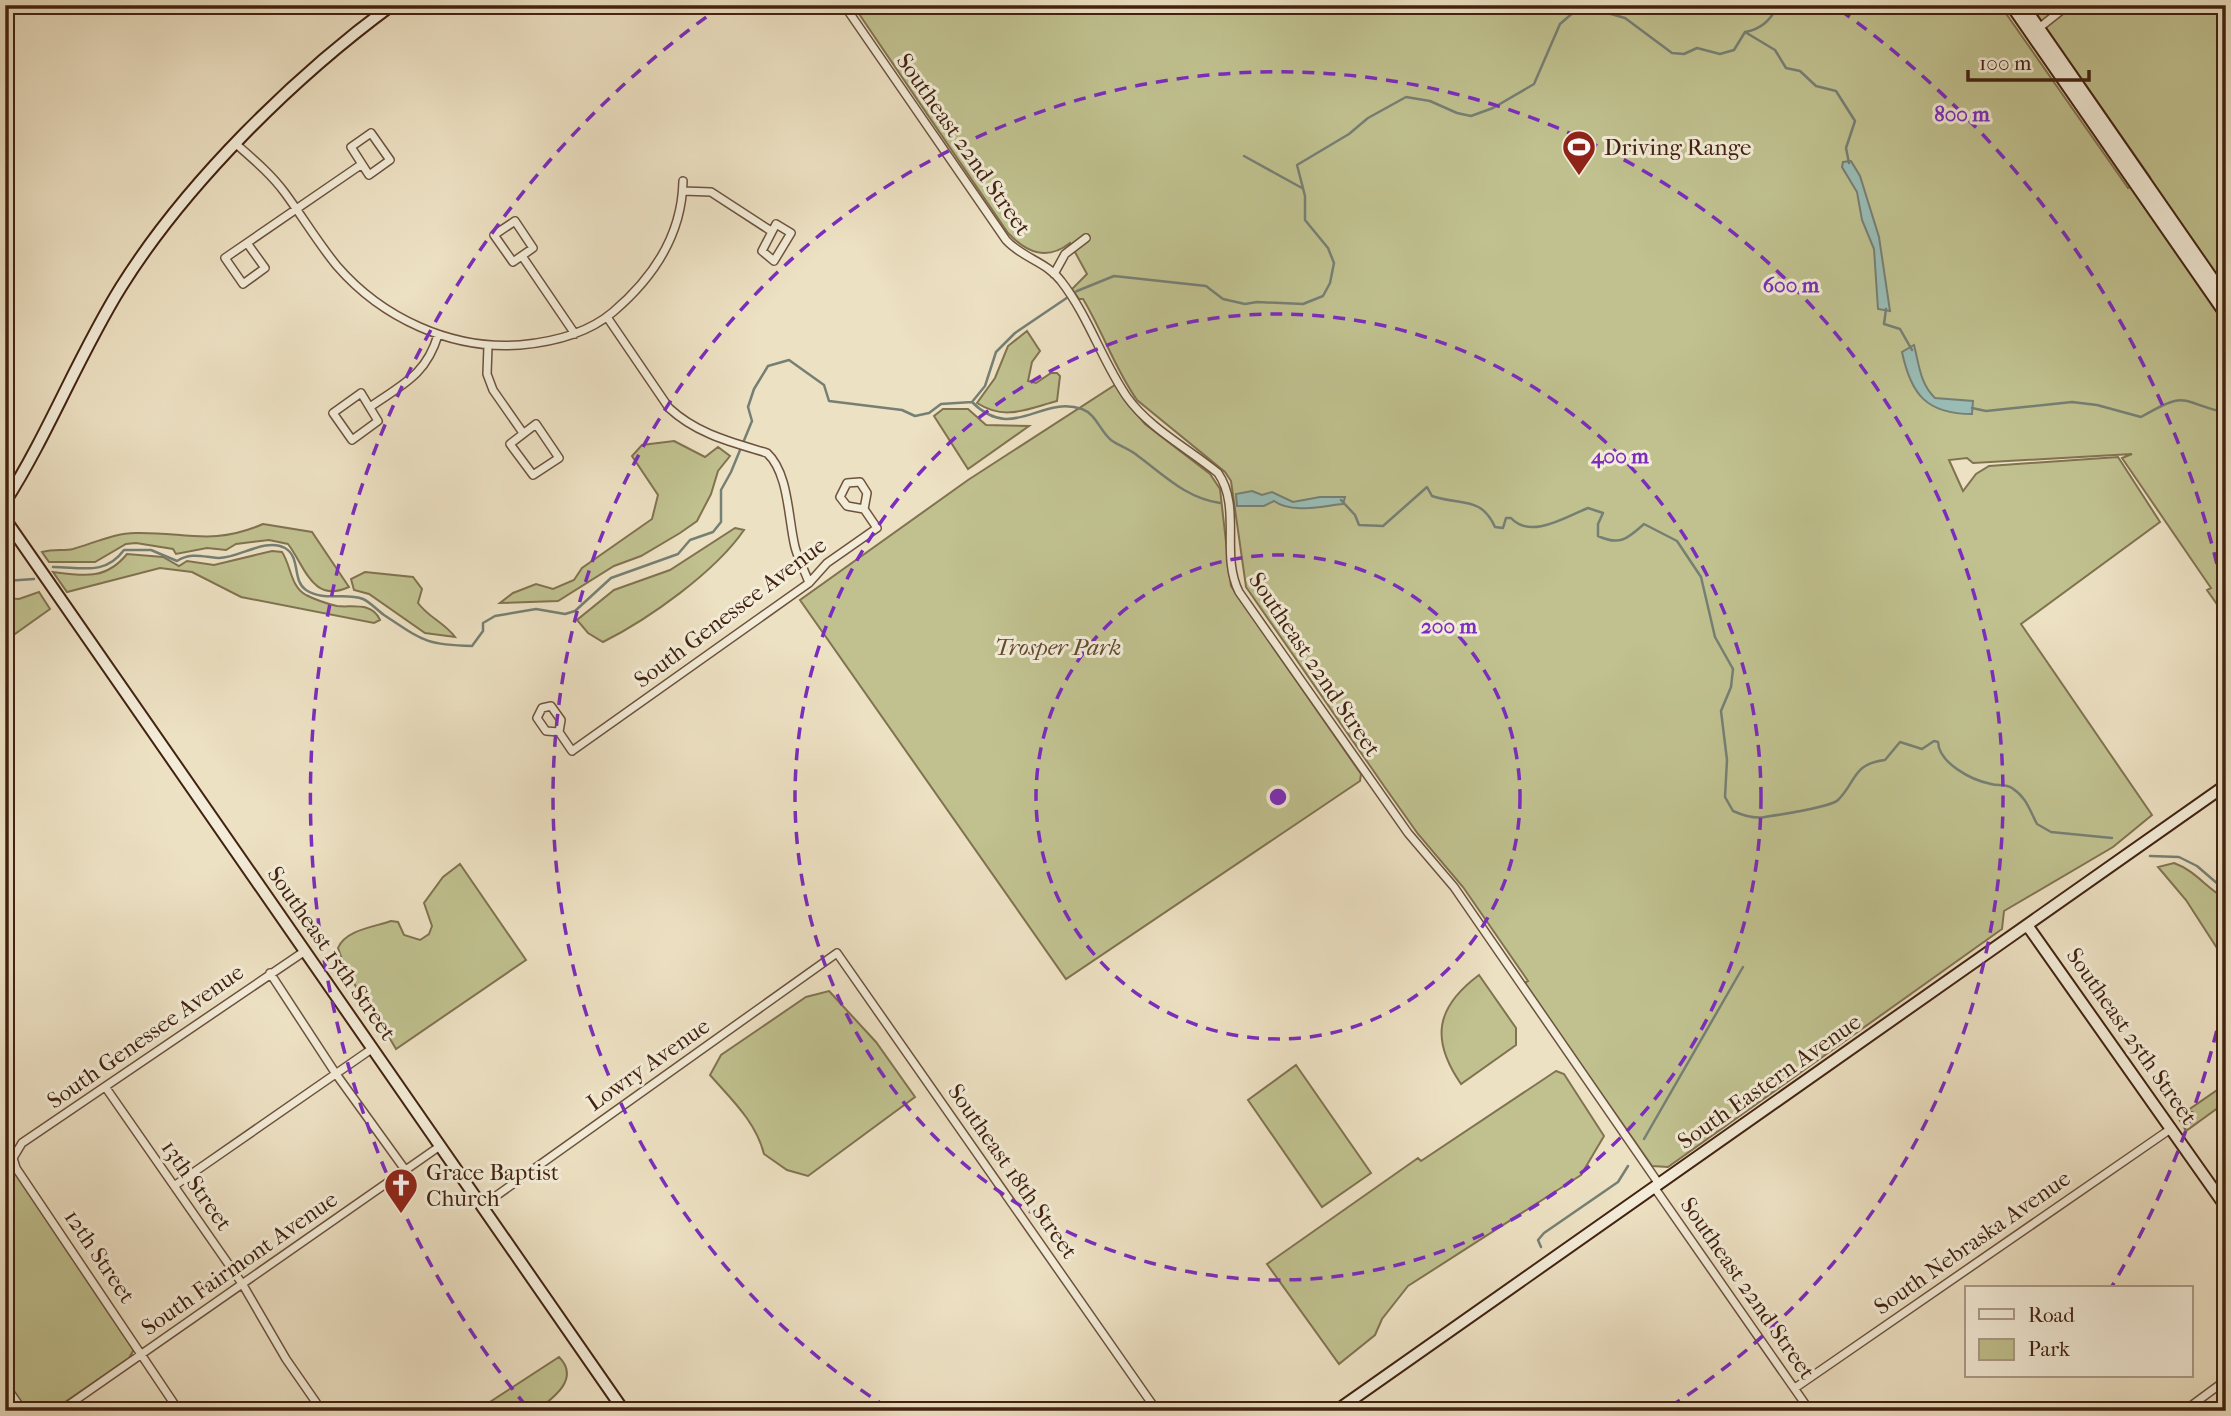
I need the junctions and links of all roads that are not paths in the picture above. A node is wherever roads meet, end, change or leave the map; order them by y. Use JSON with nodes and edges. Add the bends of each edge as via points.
{"nodes":[{"id":1,"x":392,"y":5,"type":"edge"},
{"id":2,"x":844,"y":5,"type":"edge"},
{"id":3,"x":2011,"y":5,"type":"edge"},
{"id":4,"x":2023,"y":5,"type":"edge"},
{"id":5,"x":2068,"y":5,"type":"edge"},
{"id":6,"x":2035,"y":31,"type":"junction"},
{"id":7,"x":236,"y":144,"type":"junction"},
{"id":8,"x":362,"y":164,"type":"junction"},
{"id":9,"x":683,"y":181,"type":"dead end"},
{"id":10,"x":682,"y":191,"type":"junction"},
{"id":11,"x":297,"y":210,"type":"junction"},
{"id":12,"x":771,"y":230,"type":"junction"},
{"id":13,"x":1086,"y":238,"type":"dead end"},
{"id":14,"x":247,"y":243,"type":"junction"},
{"id":15,"x":522,"y":256,"type":"junction"},
{"id":16,"x":1055,"y":274,"type":"junction"},
{"id":17,"x":2226,"y":298,"type":"edge"},
{"id":18,"x":2226,"y":315,"type":"edge"},
{"id":19,"x":607,"y":317,"type":"junction"},
{"id":20,"x":575,"y":334,"type":"junction"},
{"id":21,"x":438,"y":335,"type":"junction"},
{"id":22,"x":488,"y":346,"type":"junction"},
{"id":23,"x":370,"y":407,"type":"junction"},
{"id":24,"x":523,"y":433,"type":"junction"},
{"id":25,"x":5,"y":502,"type":"edge"},
{"id":26,"x":864,"y":509,"type":"dead end"},
{"id":27,"x":5,"y":519,"type":"edge"},
{"id":28,"x":809,"y":583,"type":"junction"},
{"id":29,"x":559,"y":732,"type":"dead end"},
{"id":30,"x":2226,"y":785,"type":"edge"},
{"id":31,"x":2028,"y":925,"type":"junction"},
{"id":32,"x":305,"y":951,"type":"junction"},
{"id":33,"x":837,"y":953,"type":"joint"},
{"id":34,"x":270,"y":974,"type":"junction"},
{"id":35,"x":373,"y":1048,"type":"junction"},
{"id":36,"x":336,"y":1074,"type":"junction"},
{"id":37,"x":106,"y":1088,"type":"junction"},
{"id":38,"x":2172,"y":1128,"type":"junction"},
{"id":39,"x":440,"y":1146,"type":"junction"},
{"id":40,"x":13,"y":1158,"type":"joint"},
{"id":41,"x":406,"y":1171,"type":"junction"},
{"id":42,"x":174,"y":1186,"type":"junction"},
{"id":43,"x":1656,"y":1186,"type":"junction"},
{"id":44,"x":482,"y":1206,"type":"junction"},
{"id":45,"x":2226,"y":1207,"type":"edge"},
{"id":46,"x":243,"y":1285,"type":"junction"},
{"id":47,"x":140,"y":1354,"type":"junction"},
{"id":48,"x":2226,"y":1380,"type":"edge"},
{"id":49,"x":5,"y":1385,"type":"edge"},
{"id":50,"x":1795,"y":1388,"type":"junction"},
{"id":51,"x":23,"y":1411,"type":"edge"},
{"id":52,"x":60,"y":1411,"type":"edge"},
{"id":53,"x":179,"y":1411,"type":"edge"},
{"id":54,"x":322,"y":1411,"type":"edge"},
{"id":55,"x":624,"y":1411,"type":"edge"},
{"id":56,"x":1157,"y":1411,"type":"edge"},
{"id":57,"x":1336,"y":1411,"type":"edge"},
{"id":58,"x":1811,"y":1411,"type":"edge"},
{"id":59,"x":2184,"y":1411,"type":"edge"}],
"edges":[{"from":1,"to":7,"type":"main road","via":[[337,48]]},
{"from":2,"to":16,"type":"street","name":"Southeast 22nd Street","via":[[1006,240],[1016,252]]},
{"from":3,"to":6,"type":"main road"},
{"from":4,"to":6,"type":"main road"},
{"from":5,"to":6,"type":"street"},
{"from":6,"to":17,"type":"main road"},
{"from":6,"to":18,"type":"main road"},
{"from":7,"to":11,"type":"street","via":[[264,169]]},
{"from":7,"to":25,"type":"main road","via":[[121,286]]},
{"from":8,"to":8,"type":"street","via":[[351,147],[371,133],[390,160],[369,175]]},
{"from":8,"to":11,"type":"street"},
{"from":9,"to":10,"type":"street"},
{"from":10,"to":12,"type":"street","via":[[711,192]]},
{"from":10,"to":19,"type":"street","via":[[675,228],[659,263]]},
{"from":11,"to":14,"type":"street"},
{"from":11,"to":21,"type":"street","via":[[337,265],[368,296]]},
{"from":12,"to":12,"type":"street","via":[[776,224],[791,233],[774,261],[762,251]]},
{"from":13,"to":16,"type":"street","via":[[1065,254]]},
{"from":14,"to":14,"type":"street","via":[[265,268],[243,284],[225,258]]},
{"from":15,"to":15,"type":"street","via":[[533,248],[514,221],[494,235],[513,262]]},
{"from":15,"to":20,"type":"street"},
{"from":16,"to":43,"type":"street","name":"Southeast 22nd Street","via":[[1077,304],[1126,396],[1147,419],[1217,473],[1229,496],[1233,580],[1249,608],[1408,834],[1454,887]]},
{"from":19,"to":20,"type":"street"},
{"from":19,"to":28,"type":"street","via":[[669,408],[709,435],[766,453],[777,467],[796,551]]},
{"from":20,"to":22,"type":"street"},
{"from":21,"to":22,"type":"street"},
{"from":21,"to":23,"type":"street","via":[[421,372]]},
{"from":22,"to":24,"type":"street","via":[[487,374],[493,390]]},
{"from":23,"to":23,"type":"street","via":[[378,421],[352,440],[333,413],[361,393]]},
{"from":24,"to":24,"type":"street","via":[[510,444],[533,475],[559,458],[536,424]]},
{"from":26,"to":28,"type":"street","name":"South Genessee Avenue","via":[[877,528]]},
{"from":27,"to":32,"type":"main road","name":"Southeast 15th Street"},
{"from":28,"to":29,"type":"street","name":"South Genessee Avenue","via":[[572,751]]},
{"from":30,"to":31,"type":"main road","name":"South Eastern Avenue"},
{"from":31,"to":38,"type":"main road","name":"Southeast 25th Street"},
{"from":31,"to":43,"type":"main road","name":"South Eastern Avenue"},
{"from":32,"to":34,"type":"street","name":"South Genessee Avenue"},
{"from":32,"to":35,"type":"main road","name":"Southeast 15th Street"},
{"from":33,"to":44,"type":"street","name":"Lowry Avenue"},
{"from":33,"to":56,"type":"street","name":"Southeast 18th Street"},
{"from":34,"to":36,"type":"street"},
{"from":34,"to":37,"type":"street","name":"South Genessee Avenue"},
{"from":35,"to":36,"type":"street"},
{"from":35,"to":39,"type":"main road","name":"Southeast 15th Street"},
{"from":36,"to":41,"type":"street"},
{"from":36,"to":42,"type":"street"},
{"from":37,"to":40,"type":"street","name":"South Genessee Avenue","via":[[22,1143]]},
{"from":37,"to":42,"type":"street","name":"13th Street"},
{"from":38,"to":45,"type":"main road","name":"Southeast 25th Street"},
{"from":38,"to":50,"type":"street","name":"South Nebraska Avenue"},
{"from":39,"to":41,"type":"street","name":"South Fairmont Avenue"},
{"from":39,"to":44,"type":"main road","name":"Southeast 15th Street"},
{"from":40,"to":47,"type":"street","name":"12th Street"},
{"from":41,"to":46,"type":"street","name":"South Fairmont Avenue"},
{"from":42,"to":46,"type":"street","name":"13th Street"},
{"from":43,"to":50,"type":"street","name":"Southeast 22nd Street"},
{"from":43,"to":57,"type":"main road","name":"South Eastern Avenue"},
{"from":44,"to":55,"type":"main road","name":"Southeast 15th Street"},
{"from":46,"to":47,"type":"street","name":"South Fairmont Avenue"},
{"from":46,"to":54,"type":"street","name":"13th Street"},
{"from":47,"to":52,"type":"street","name":"South Fairmont Avenue"},
{"from":47,"to":53,"type":"street","name":"12th Street"},
{"from":48,"to":59,"type":"street"},
{"from":49,"to":51,"type":"street"},
{"from":50,"to":58,"type":"street","name":"Southeast 22nd Street"}]}
